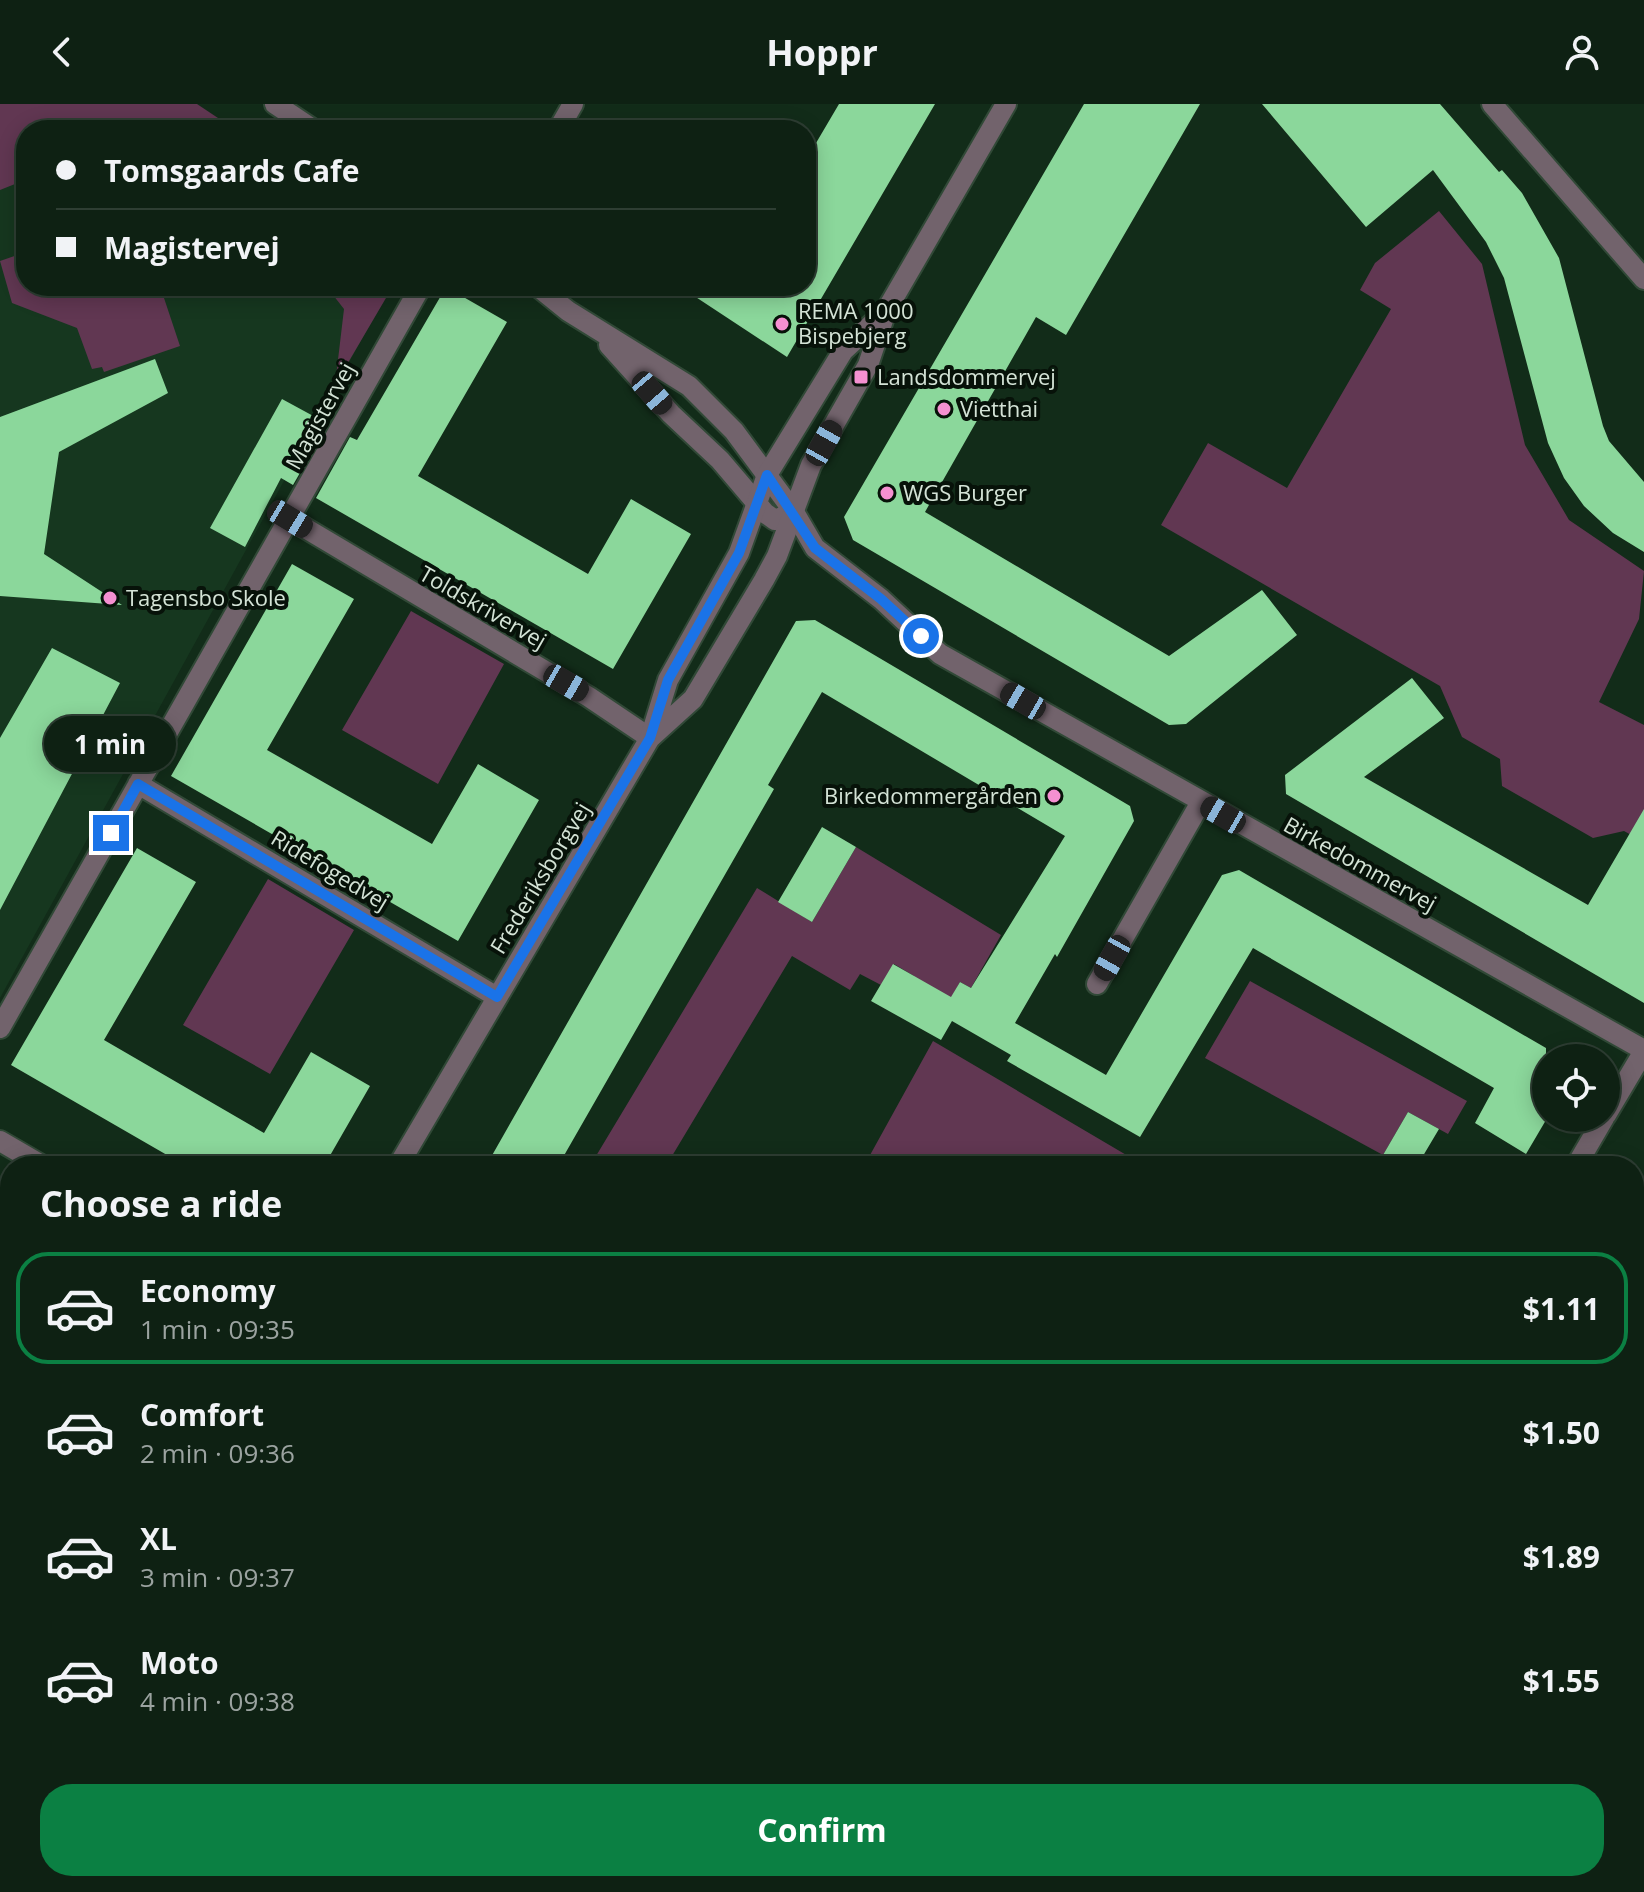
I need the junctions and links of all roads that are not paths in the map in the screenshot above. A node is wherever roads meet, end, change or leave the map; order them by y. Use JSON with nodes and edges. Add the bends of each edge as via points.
{"nodes":[{"id":1,"x":275,"y":104,"type":"edge"},
{"id":2,"x":1006,"y":104,"type":"edge"},
{"id":3,"x":1492,"y":104,"type":"edge"},
{"id":4,"x":299,"y":120,"type":"edge"},
{"id":5,"x":1644,"y":279,"type":"edge"},
{"id":6,"x":415,"y":296,"type":"edge"},
{"id":7,"x":550,"y":296,"type":"edge"},
{"id":8,"x":886,"y":311,"type":"junction"},
{"id":9,"x":596,"y":330,"type":"junction"},
{"id":10,"x":767,"y":475,"type":"junction"},
{"id":11,"x":756,"y":504,"type":"junction"},
{"id":12,"x":794,"y":512,"type":"junction"},
{"id":13,"x":290,"y":519,"type":"junction"},
{"id":14,"x":650,"y":738,"type":"junction"},
{"id":15,"x":138,"y":784,"type":"junction"},
{"id":16,"x":1201,"y":802,"type":"junction"},
{"id":17,"x":1097,"y":984,"type":"dead end"},
{"id":18,"x":497,"y":997,"type":"junction"},
{"id":19,"x":0,"y":1028,"type":"edge"},
{"id":20,"x":1644,"y":1050,"type":"edge"},
{"id":21,"x":1620,"y":1091,"type":"edge"},
{"id":22,"x":1596,"y":1132,"type":"edge"},
{"id":23,"x":0,"y":1141,"type":"edge"},
{"id":24,"x":26,"y":1156,"type":"edge"},
{"id":25,"x":404,"y":1156,"type":"edge"},
{"id":26,"x":1582,"y":1156,"type":"edge"}],
"edges":[{"from":1,"to":4,"type":"street"},
{"from":2,"to":8,"type":"street","name":"Frederiksborgvej"},
{"from":3,"to":5,"type":"street"},
{"from":6,"to":13,"type":"street","name":"Magistervej"},
{"from":7,"to":9,"type":"street"},
{"from":8,"to":10,"type":"street","name":"Frederiksborgvej","via":[[843,351]]},
{"from":8,"to":12,"type":"street","name":"Frederiksborgvej","via":[[868,365],[811,465]]},
{"from":9,"to":10,"type":"street","via":[[689,386],[734,431]]},
{"from":9,"to":11,"type":"street"},
{"from":10,"to":11,"type":"street","name":"Frederiksborgvej"},
{"from":10,"to":12,"type":"street","name":"Birkedommervej"},
{"from":11,"to":12,"type":"street","via":[[775,520]]},
{"from":11,"to":14,"type":"street","name":"Frederiksborgvej","via":[[739,553],[668,680]]},
{"from":12,"to":14,"type":"street","name":"Frederiksborgvej","via":[[777,556],[693,699]]},
{"from":12,"to":16,"type":"street","name":"Birkedommervej","via":[[815,548],[940,654]]},
{"from":13,"to":14,"type":"street","name":"Toldskrivervej"},
{"from":13,"to":15,"type":"street","name":"Magistervej"},
{"from":14,"to":18,"type":"street","name":"Frederiksborgvej"},
{"from":15,"to":18,"type":"street","name":"Ridefogedvej"},
{"from":15,"to":19,"type":"street","name":"Magistervej"},
{"from":16,"to":17,"type":"street"},
{"from":16,"to":20,"type":"street","name":"Birkedommervej"},
{"from":18,"to":25,"type":"street","name":"Frederiksborgvej"},
{"from":20,"to":21,"type":"street"},
{"from":22,"to":26,"type":"street"},
{"from":23,"to":24,"type":"street"}]}
